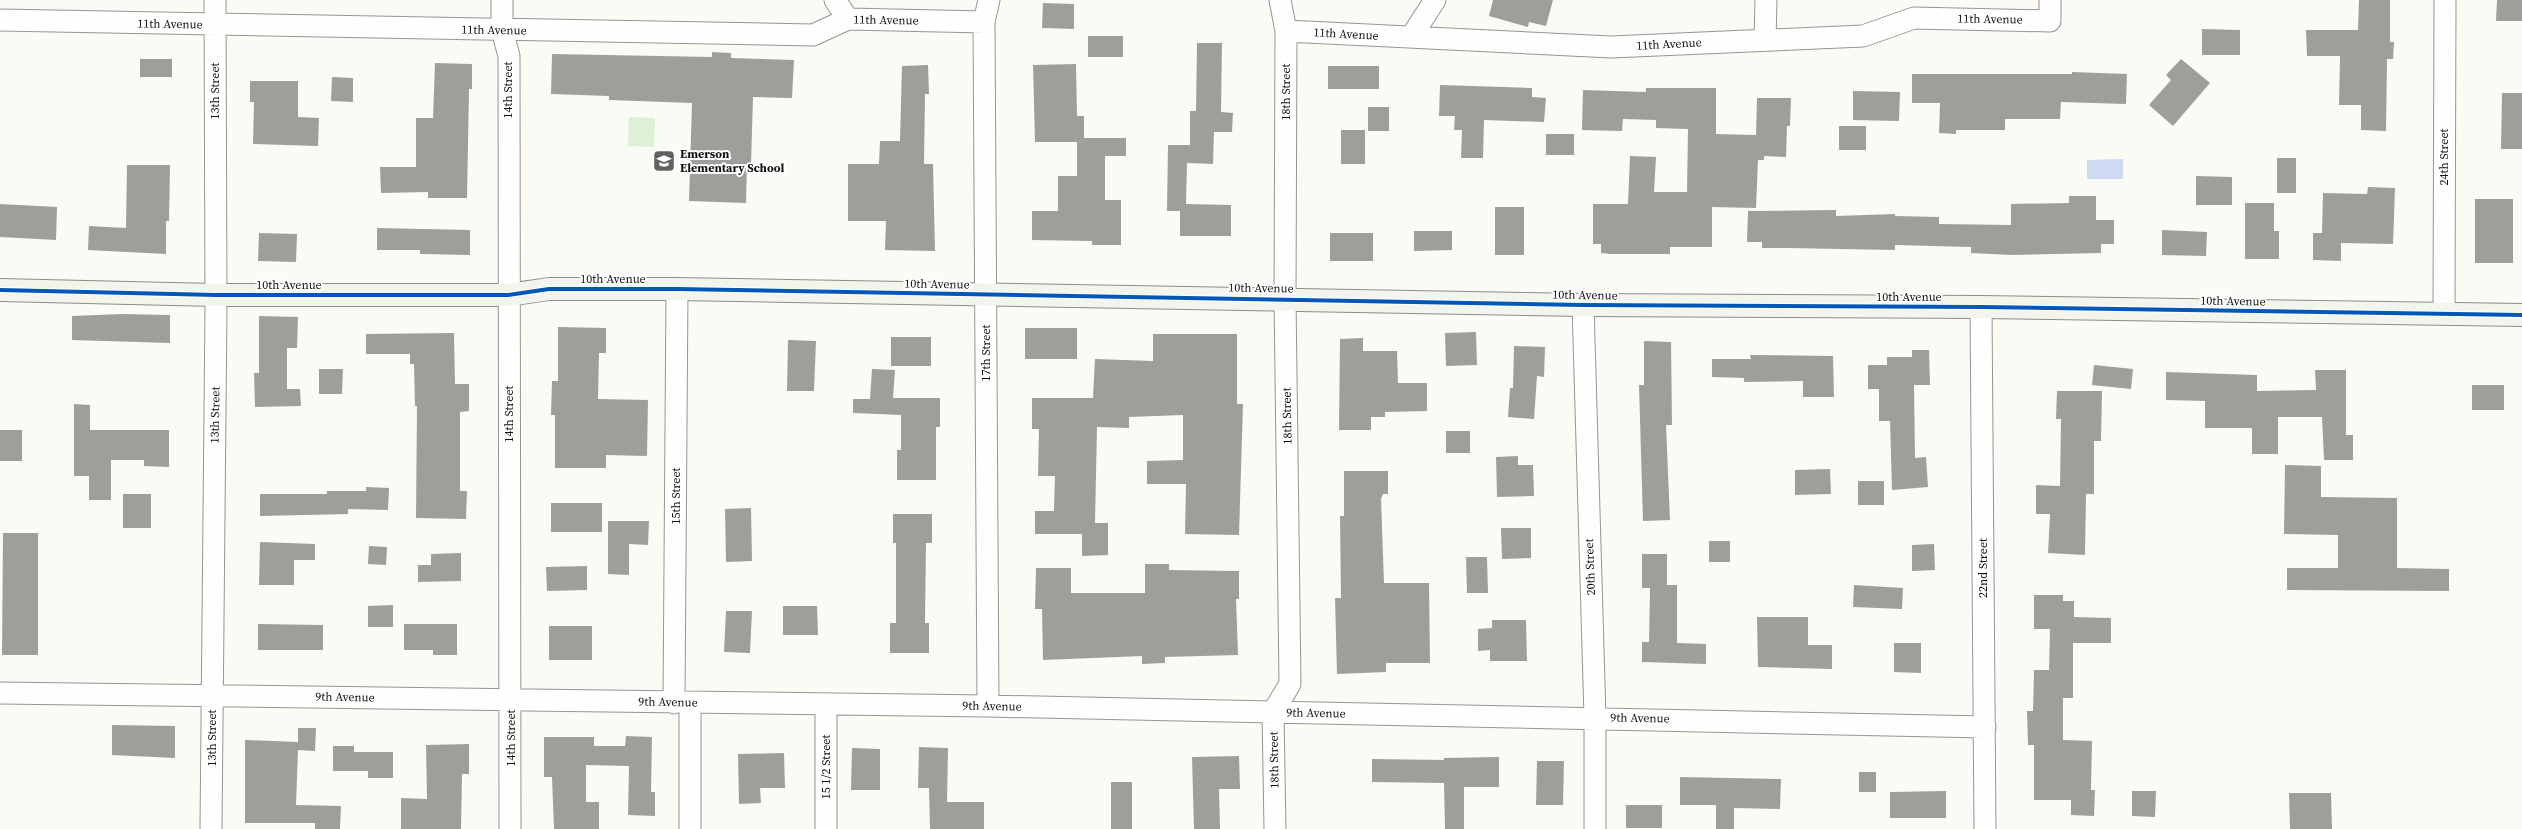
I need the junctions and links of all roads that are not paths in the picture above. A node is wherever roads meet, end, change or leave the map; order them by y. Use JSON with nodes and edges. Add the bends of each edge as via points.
{"nodes":[{"id":1,"x":215,"y":0,"type":"edge"},
{"id":2,"x":502,"y":0,"type":"edge"},
{"id":3,"x":835,"y":0,"type":"edge"},
{"id":4,"x":989,"y":0,"type":"edge"},
{"id":5,"x":1280,"y":0,"type":"edge"},
{"id":6,"x":1435,"y":0,"type":"edge"},
{"id":7,"x":1766,"y":0,"type":"edge"},
{"id":8,"x":2050,"y":0,"type":"edge"},
{"id":9,"x":2445,"y":0,"type":"edge"},
{"id":10,"x":0,"y":20,"type":"edge"},
{"id":11,"x":848,"y":20,"type":"junction"},
{"id":12,"x":984,"y":22,"type":"junction"},
{"id":13,"x":215,"y":25,"type":"junction"},
{"id":14,"x":502,"y":30,"type":"junction"},
{"id":15,"x":1286,"y":31,"type":"junction"},
{"id":16,"x":1411,"y":37,"type":"junction"},
{"id":17,"x":1765,"y":39,"type":"junction"},
{"id":18,"x":677,"y":289,"type":"junction"},
{"id":19,"x":0,"y":290,"type":"edge"},
{"id":20,"x":986,"y":294,"type":"junction"},
{"id":21,"x":216,"y":295,"type":"junction"},
{"id":22,"x":508,"y":295,"type":"junction"},
{"id":23,"x":1285,"y":298,"type":"junction"},
{"id":24,"x":1583,"y":305,"type":"junction"},
{"id":25,"x":1981,"y":307,"type":"junction"},
{"id":26,"x":2444,"y":313,"type":"junction"},
{"id":27,"x":2522,"y":315,"type":"edge"},
{"id":28,"x":0,"y":693,"type":"edge"},
{"id":29,"x":212,"y":696,"type":"junction"},
{"id":30,"x":511,"y":699,"type":"junction"},
{"id":31,"x":682,"y":703,"type":"junction"},
{"id":32,"x":826,"y":705,"type":"junction"},
{"id":33,"x":988,"y":706,"type":"junction"},
{"id":34,"x":1273,"y":712,"type":"junction"},
{"id":35,"x":1595,"y":717,"type":"junction"},
{"id":36,"x":1985,"y":727,"type":"junction"},
{"id":37,"x":211,"y":829,"type":"edge"},
{"id":38,"x":510,"y":829,"type":"edge"},
{"id":39,"x":690,"y":829,"type":"edge"},
{"id":40,"x":826,"y":829,"type":"edge"},
{"id":41,"x":1275,"y":829,"type":"edge"},
{"id":42,"x":1595,"y":829,"type":"edge"},
{"id":43,"x":1985,"y":829,"type":"edge"}],
"edges":[{"from":1,"to":13,"type":"street","name":"13th Street"},
{"from":2,"to":14,"type":"street","name":"14th Street"},
{"from":3,"to":11,"type":"street"},
{"from":4,"to":12,"type":"street","name":"17th Street"},
{"from":5,"to":15,"type":"street","name":"18th Street"},
{"from":6,"to":16,"type":"street"},
{"from":7,"to":17,"type":"street"},
{"from":8,"to":17,"type":"street","name":"11th Avenue","via":[[2050,20],[1914,18],[1863,36]]},
{"from":9,"to":26,"type":"street","name":"24th Street"},
{"from":10,"to":13,"type":"street","name":"11th Avenue"},
{"from":11,"to":12,"type":"street","name":"11th Avenue"},
{"from":11,"to":14,"type":"street","name":"11th Avenue","via":[[813,35]]},
{"from":12,"to":20,"type":"street","name":"17th Street"},
{"from":13,"to":14,"type":"street","name":"11th Avenue"},
{"from":13,"to":21,"type":"street","name":"13th Street"},
{"from":14,"to":22,"type":"street","name":"14th Street","via":[[508,56]]},
{"from":15,"to":16,"type":"street","name":"11th Avenue"},
{"from":15,"to":23,"type":"street","name":"18th Street"},
{"from":16,"to":17,"type":"street","name":"11th Avenue","via":[[1610,46]]},
{"from":18,"to":20,"type":"street","name":"10th Avenue"},
{"from":18,"to":22,"type":"street","name":"10th Avenue","via":[[549,289]]},
{"from":18,"to":31,"type":"street","name":"15th Street"},
{"from":19,"to":21,"type":"street","name":"10th Avenue"},
{"from":20,"to":23,"type":"street","name":"10th Avenue"},
{"from":20,"to":33,"type":"street","name":"17th Street"},
{"from":21,"to":22,"type":"street","name":"10th Avenue"},
{"from":21,"to":29,"type":"street","name":"13th Street"},
{"from":22,"to":30,"type":"street","name":"14th Street"},
{"from":23,"to":24,"type":"street","name":"10th Avenue"},
{"from":23,"to":34,"type":"street","name":"18th Street","via":[[1290,684]]},
{"from":24,"to":25,"type":"street","name":"10th Avenue"},
{"from":24,"to":35,"type":"street","name":"20th Street"},
{"from":25,"to":26,"type":"street","name":"10th Avenue"},
{"from":25,"to":36,"type":"street","name":"22nd Street"},
{"from":26,"to":27,"type":"street","name":"10th Avenue"},
{"from":28,"to":29,"type":"street","name":"9th Avenue"},
{"from":29,"to":30,"type":"street","name":"9th Avenue"},
{"from":29,"to":37,"type":"street","name":"13th Street"},
{"from":30,"to":31,"type":"street","name":"9th Avenue"},
{"from":30,"to":38,"type":"street","name":"14th Street"},
{"from":31,"to":32,"type":"street","name":"9th Avenue"},
{"from":31,"to":39,"type":"street","name":"15th Street"},
{"from":32,"to":33,"type":"street","name":"9th Avenue"},
{"from":32,"to":40,"type":"street","name":"15 1/2 Street"},
{"from":33,"to":34,"type":"street","name":"9th Avenue"},
{"from":34,"to":35,"type":"street","name":"9th Avenue"},
{"from":34,"to":41,"type":"street","name":"18th Street"},
{"from":35,"to":36,"type":"street","name":"9th Avenue"},
{"from":35,"to":42,"type":"street","name":"20th Street"},
{"from":36,"to":43,"type":"street","name":"22nd Street"}]}
